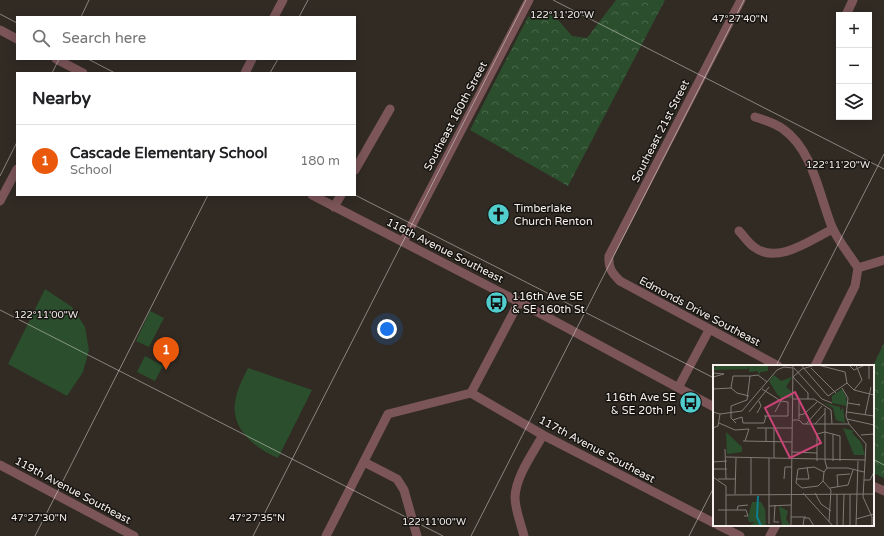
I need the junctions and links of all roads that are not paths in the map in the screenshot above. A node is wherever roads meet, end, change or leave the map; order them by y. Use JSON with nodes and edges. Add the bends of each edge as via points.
{"nodes":[{"id":1,"x":283,"y":0,"type":"edge"},
{"id":2,"x":529,"y":0,"type":"edge"},
{"id":3,"x":741,"y":0,"type":"edge"},
{"id":4,"x":853,"y":0,"type":"edge"},
{"id":5,"x":847,"y":12,"type":"edge"},
{"id":6,"x":275,"y":16,"type":"edge"},
{"id":7,"x":0,"y":30,"type":"edge"},
{"id":8,"x":16,"y":38,"type":"edge"},
{"id":9,"x":57,"y":60,"type":"edge"},
{"id":10,"x":252,"y":60,"type":"edge"},
{"id":11,"x":70,"y":70,"type":"edge"},
{"id":12,"x":246,"y":72,"type":"edge"},
{"id":13,"x":390,"y":108,"type":"dead end"},
{"id":14,"x":755,"y":117,"type":"dead end"},
{"id":15,"x":356,"y":168,"type":"edge"},
{"id":16,"x":16,"y":171,"type":"edge"},
{"id":17,"x":314,"y":196,"type":"edge"},
{"id":18,"x":340,"y":196,"type":"edge"},
{"id":19,"x":0,"y":201,"type":"edge"},
{"id":20,"x":334,"y":207,"type":"junction"},
{"id":21,"x":833,"y":228,"type":"junction"},
{"id":22,"x":739,"y":231,"type":"dead end"},
{"id":23,"x":403,"y":242,"type":"junction"},
{"id":24,"x":884,"y":260,"type":"edge"},
{"id":25,"x":858,"y":268,"type":"junction"},
{"id":26,"x":613,"y":274,"type":"joint"},
{"id":27,"x":519,"y":302,"type":"junction"},
{"id":28,"x":709,"y":330,"type":"junction"},
{"id":29,"x":776,"y":365,"type":"edge"},
{"id":30,"x":815,"y":365,"type":"edge"},
{"id":31,"x":678,"y":388,"type":"junction"},
{"id":32,"x":471,"y":393,"type":"junction"},
{"id":33,"x":713,"y":406,"type":"edge"},
{"id":34,"x":543,"y":435,"type":"junction"},
{"id":35,"x":364,"y":462,"type":"junction"},
{"id":36,"x":0,"y":465,"type":"edge"},
{"id":37,"x":874,"y":486,"type":"edge"},
{"id":38,"x":884,"y":491,"type":"edge"},
{"id":39,"x":713,"y":522,"type":"edge"},
{"id":40,"x":720,"y":526,"type":"edge"},
{"id":41,"x":775,"y":526,"type":"edge"},
{"id":42,"x":134,"y":536,"type":"edge"},
{"id":43,"x":326,"y":536,"type":"edge"},
{"id":44,"x":417,"y":536,"type":"edge"},
{"id":45,"x":524,"y":536,"type":"edge"},
{"id":46,"x":740,"y":536,"type":"edge"},
{"id":47,"x":770,"y":536,"type":"edge"}],
"edges":[{"from":1,"to":6,"type":"street"},
{"from":2,"to":23,"type":"street","name":"Southeast 160th Street"},
{"from":3,"to":26,"type":"street","name":"Southeast 21st Street","via":[[609,256],[608,265]]},
{"from":4,"to":5,"type":"street"},
{"from":7,"to":8,"type":"street"},
{"from":9,"to":11,"type":"street"},
{"from":10,"to":12,"type":"street"},
{"from":13,"to":15,"type":"street"},
{"from":14,"to":21,"type":"street","via":[[772,122],[798,142],[808,161]]},
{"from":16,"to":19,"type":"street"},
{"from":17,"to":20,"type":"street","name":"116th Avenue Southeast"},
{"from":18,"to":20,"type":"street"},
{"from":20,"to":23,"type":"street","name":"116th Avenue Southeast"},
{"from":21,"to":22,"type":"street","via":[[775,255],[753,247]]},
{"from":21,"to":25,"type":"street"},
{"from":23,"to":27,"type":"street","name":"116th Avenue Southeast"},
{"from":24,"to":25,"type":"street"},
{"from":25,"to":30,"type":"street","via":[[855,286]]},
{"from":26,"to":28,"type":"street","name":"Edmonds Drive Southeast","via":[[620,281]]},
{"from":27,"to":31,"type":"street","name":"116th Avenue Southeast"},
{"from":27,"to":32,"type":"street"},
{"from":28,"to":29,"type":"street","name":"Edmonds Drive Southeast"},
{"from":28,"to":31,"type":"street"},
{"from":31,"to":33,"type":"street","name":"116th Avenue Southeast"},
{"from":32,"to":34,"type":"street","name":"117th Avenue Southeast"},
{"from":32,"to":35,"type":"street","via":[[388,414]]},
{"from":34,"to":39,"type":"street","name":"117th Avenue Southeast"},
{"from":34,"to":45,"type":"street","via":[[517,485],[517,508]]},
{"from":35,"to":43,"type":"street"},
{"from":35,"to":44,"type":"street","via":[[397,478],[404,490]]},
{"from":36,"to":42,"type":"street","name":"119th Avenue Southeast"},
{"from":37,"to":38,"type":"street"},
{"from":40,"to":46,"type":"street"},
{"from":41,"to":47,"type":"street"}]}
